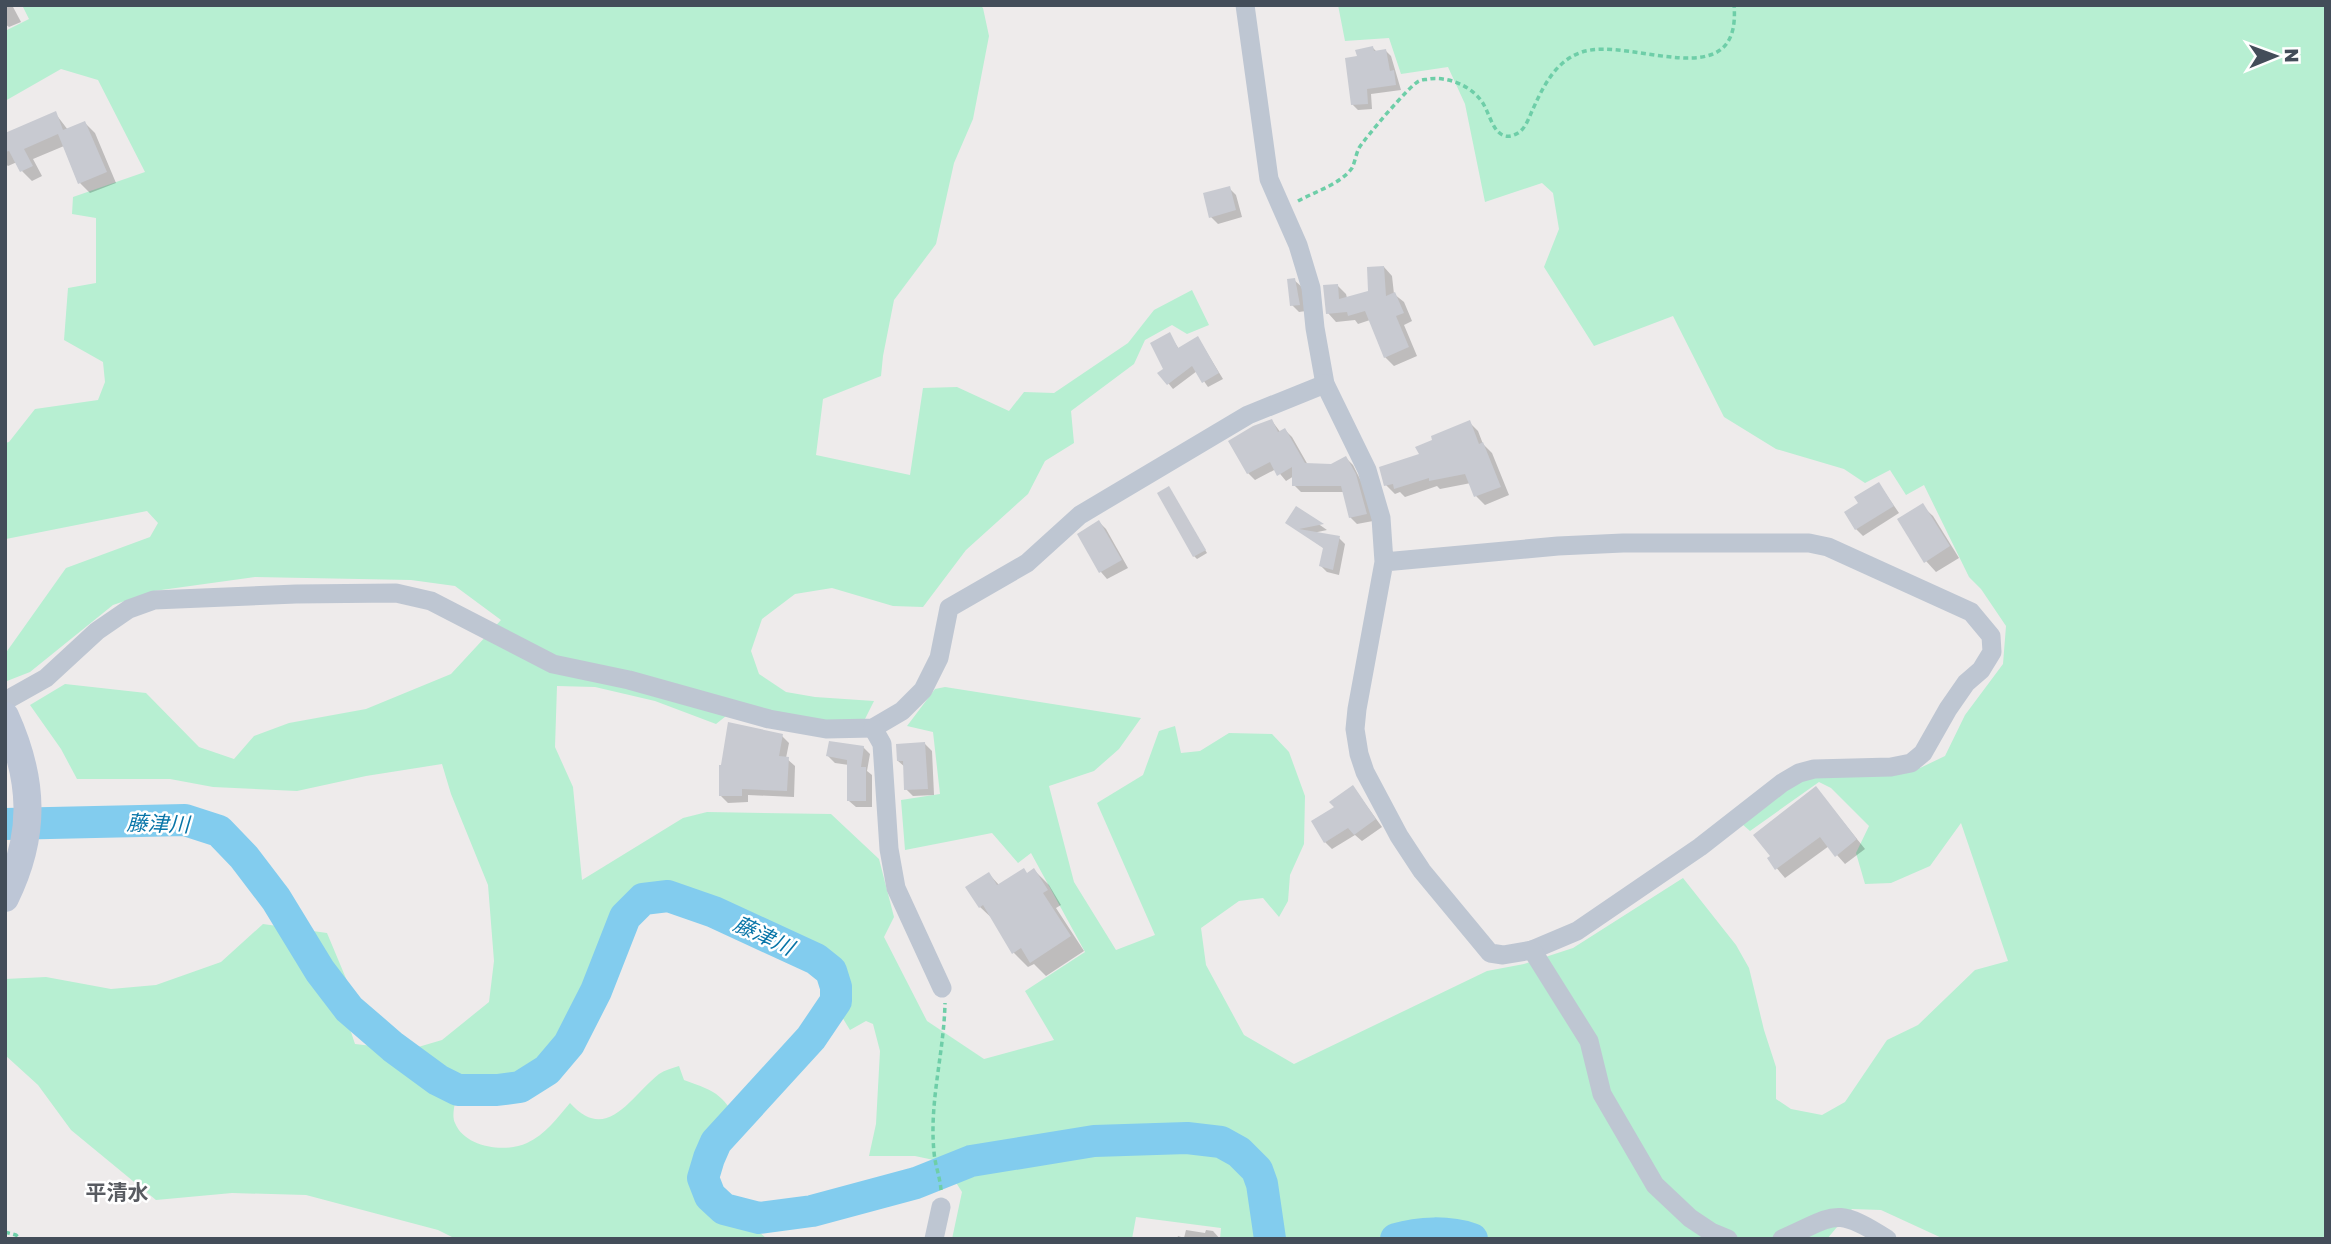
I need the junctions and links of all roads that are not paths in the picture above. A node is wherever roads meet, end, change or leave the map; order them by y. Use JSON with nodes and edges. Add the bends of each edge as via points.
{"nodes":[{"id":1,"x":1245,"y":5,"type":"edge"},
{"id":2,"x":1325,"y":384,"type":"junction"},
{"id":3,"x":1384,"y":562,"type":"junction"},
{"id":4,"x":5,"y":701,"type":"edge"},
{"id":5,"x":5,"y":716,"type":"edge"},
{"id":6,"x":873,"y":728,"type":"junction"},
{"id":7,"x":5,"y":898,"type":"edge"},
{"id":8,"x":1532,"y":950,"type":"junction"},
{"id":9,"x":942,"y":988,"type":"road end"},
{"id":10,"x":941,"y":1198,"type":"road end"},
{"id":11,"x":934,"y":1239,"type":"edge"},
{"id":12,"x":1728,"y":1239,"type":"edge"},
{"id":13,"x":1782,"y":1239,"type":"edge"},
{"id":14,"x":1887,"y":1239,"type":"edge"}],
"edges":[{"from":1,"to":2,"type":"street","via":[[1269,179],[1311,288]]},
{"from":2,"to":3,"type":"street","via":[[1367,470],[1381,518]]},
{"from":2,"to":6,"type":"street","via":[[1248,415],[1080,515],[1027,563],[949,608],[939,658],[923,690],[902,711]]},
{"from":3,"to":8,"type":"street","via":[[1355,729],[1359,754],[1399,836],[1422,871],[1490,953]]},
{"from":3,"to":8,"type":"street","via":[[1623,543],[1809,543],[1828,547],[1970,612],[1991,636],[1992,652],[1981,670],[1966,683],[1923,753],[1911,762],[1799,773],[1577,931]]},
{"from":4,"to":6,"type":"street","via":[[46,678],[97,631],[129,609],[155,600],[396,593],[431,601],[553,664],[769,719],[826,729]]},
{"from":5,"to":7,"type":"main road","via":[[23,760],[27,785],[25,844]]},
{"from":6,"to":9,"type":"street","via":[[882,744],[896,888]]},
{"from":8,"to":12,"type":"street","via":[[1589,1041],[1602,1094],[1655,1185],[1690,1218]]},
{"from":10,"to":11,"type":"street"},
{"from":13,"to":14,"type":"street","via":[[1822,1219],[1845,1217]]}]}
